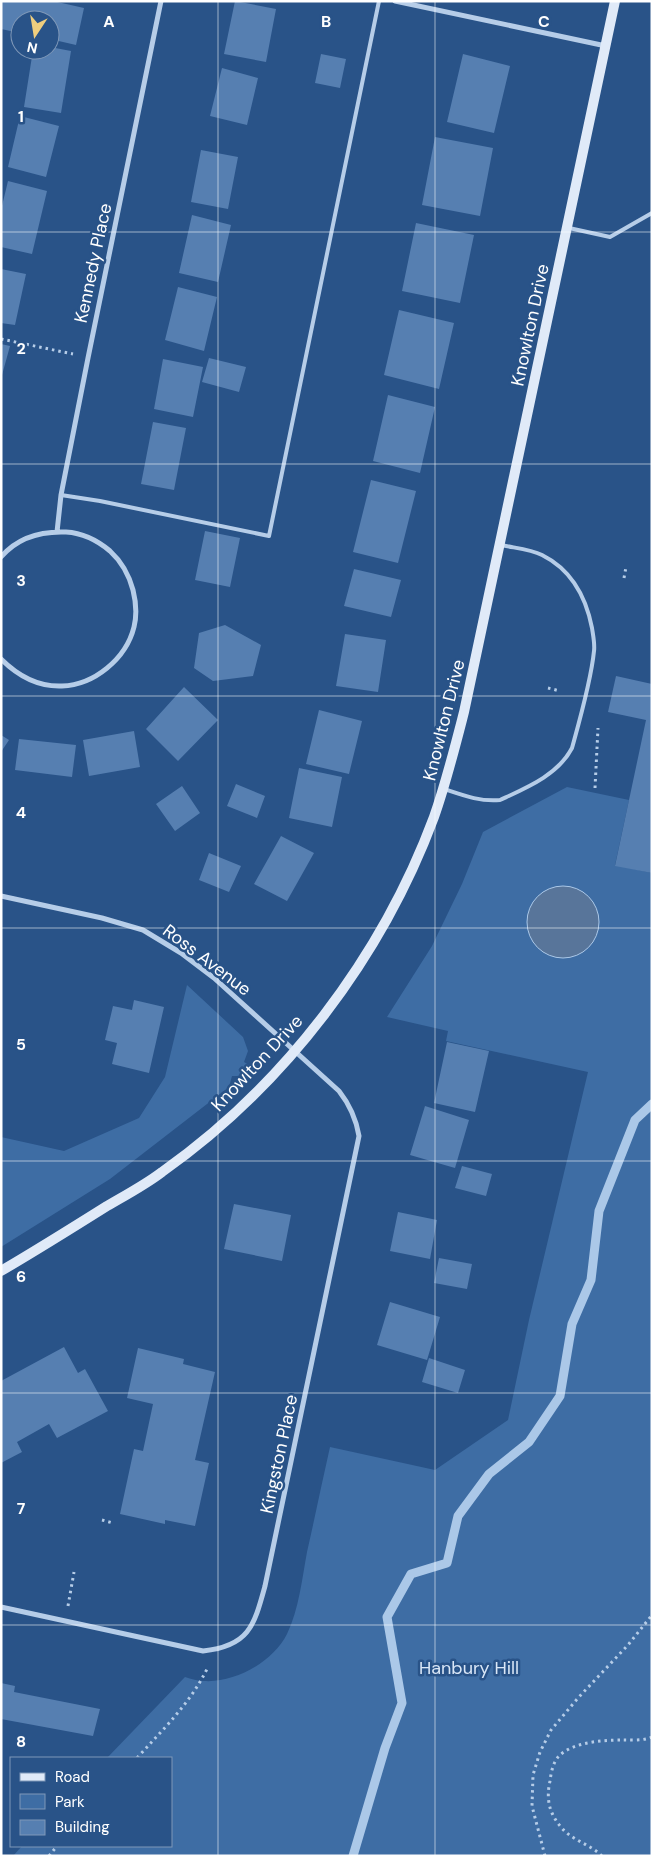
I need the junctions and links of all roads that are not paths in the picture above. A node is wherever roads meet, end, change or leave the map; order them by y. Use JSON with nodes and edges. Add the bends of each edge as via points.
{"nodes":[{"id":1,"x":161,"y":1,"type":"edge"},
{"id":2,"x":379,"y":1,"type":"edge"},
{"id":3,"x":395,"y":1,"type":"edge"},
{"id":4,"x":615,"y":1,"type":"edge"},
{"id":5,"x":606,"y":46,"type":"junction"},
{"id":6,"x":652,"y":213,"type":"edge"},
{"id":7,"x":567,"y":227,"type":"junction"},
{"id":8,"x":61,"y":495,"type":"junction"},
{"id":9,"x":57,"y":532,"type":"junction"},
{"id":10,"x":499,"y":544,"type":"junction"},
{"id":11,"x":1,"y":557,"type":"edge"},
{"id":12,"x":1,"y":659,"type":"edge"},
{"id":13,"x":444,"y":789,"type":"junction"},
{"id":14,"x":1,"y":896,"type":"edge"},
{"id":15,"x":295,"y":1050,"type":"junction"},
{"id":16,"x":1,"y":1271,"type":"edge"},
{"id":17,"x":1,"y":1607,"type":"edge"}],
"edges":[{"from":1,"to":8,"type":"street","name":"Kennedy Place"},
{"from":2,"to":8,"type":"lane","via":[[269,536]]},
{"from":3,"to":5,"type":"street"},
{"from":4,"to":5,"type":"street","name":"Knowlton Drive"},
{"from":5,"to":7,"type":"street","name":"Knowlton Drive"},
{"from":6,"to":7,"type":"lane","via":[[610,236]]},
{"from":7,"to":10,"type":"street","name":"Knowlton Drive"},
{"from":8,"to":9,"type":"street","name":"Kennedy Place"},
{"from":9,"to":11,"type":"street","via":[[49,531],[24,539]]},
{"from":9,"to":12,"type":"street","via":[[76,532],[99,542],[118,558],[130,579],[136,603],[134,628],[124,650],[108,668],[86,680],[62,686],[37,682],[13,671]]},
{"from":10,"to":13,"type":"street","name":"Knowlton Drive","via":[[464,712]]},
{"from":10,"to":13,"type":"lane","via":[[548,558],[568,575],[584,597],[594,645],[585,695],[568,756],[539,781],[500,800],[476,799]]},
{"from":13,"to":15,"type":"street","name":"Knowlton Drive","via":[[412,869],[373,942],[333,1003]]},
{"from":14,"to":15,"type":"street","name":"Ross Avenue","via":[[144,930],[214,978]]},
{"from":15,"to":16,"type":"street","name":"Knowlton Drive","via":[[228,1120],[161,1173]]},
{"from":15,"to":17,"type":"street","name":"Kingston Place","via":[[350,1104],[357,1122],[359,1144],[265,1586],[254,1623],[233,1644],[214,1650],[192,1649]]}]}
